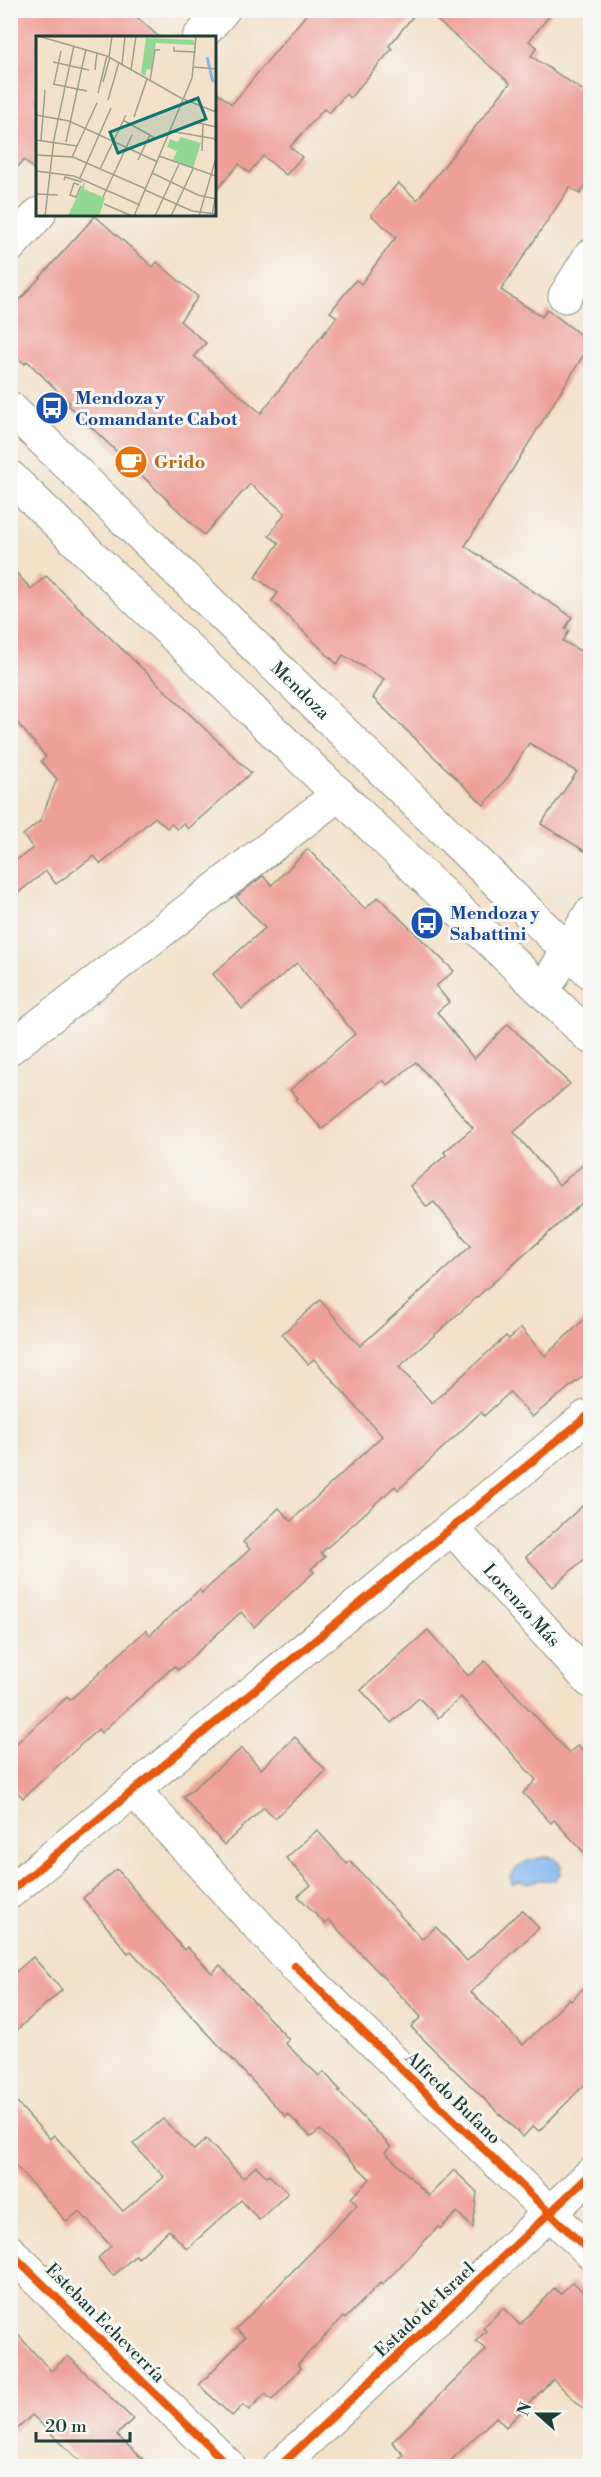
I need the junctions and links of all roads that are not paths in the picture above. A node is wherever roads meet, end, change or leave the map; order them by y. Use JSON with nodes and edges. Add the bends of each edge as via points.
{"nodes":[{"id":1,"x":223,"y":10,"type":"edge"},
{"id":2,"x":201,"y":36,"type":"edge"},
{"id":3,"x":37,"y":216,"type":"edge"},
{"id":4,"x":10,"y":246,"type":"edge"},
{"id":5,"x":591,"y":256,"type":"edge"},
{"id":6,"x":565,"y":296,"type":"dead end"},
{"id":7,"x":10,"y":408,"type":"edge"},
{"id":8,"x":10,"y":477,"type":"edge"},
{"id":9,"x":339,"y":794,"type":"junction"},
{"id":10,"x":591,"y":914,"type":"edge"},
{"id":11,"x":579,"y":961,"type":"edge"},
{"id":12,"x":543,"y":991,"type":"junction"},
{"id":13,"x":591,"y":1037,"type":"edge"},
{"id":14,"x":10,"y":1048,"type":"edge"},
{"id":15,"x":586,"y":1417,"type":"dead end"},
{"id":16,"x":452,"y":1528,"type":"junction"},
{"id":17,"x":591,"y":1681,"type":"edge"},
{"id":18,"x":134,"y":1791,"type":"junction"},
{"id":19,"x":10,"y":1892,"type":"edge"},
{"id":20,"x":591,"y":2175,"type":"edge"},
{"id":21,"x":551,"y":2214,"type":"junction"},
{"id":22,"x":10,"y":2252,"type":"edge"},
{"id":23,"x":591,"y":2252,"type":"edge"},
{"id":24,"x":229,"y":2466,"type":"edge"},
{"id":25,"x":280,"y":2466,"type":"edge"}],
"edges":[{"from":1,"to":2,"type":"street"},
{"from":3,"to":4,"type":"street"},
{"from":5,"to":6,"type":"street"},
{"from":7,"to":11,"type":"street","name":"Mendoza"},
{"from":8,"to":9,"type":"street"},
{"from":9,"to":12,"type":"street"},
{"from":9,"to":14,"type":"street"},
{"from":10,"to":11,"type":"street"},
{"from":11,"to":12,"type":"street"},
{"from":12,"to":13,"type":"street"},
{"from":15,"to":16,"type":"street"},
{"from":16,"to":17,"type":"street","name":"Lorenzo Más"},
{"from":16,"to":18,"type":"street"},
{"from":18,"to":19,"type":"street"},
{"from":18,"to":21,"type":"street","name":"Alfredo Bufano","via":[[292,1962]]},
{"from":20,"to":21,"type":"street","name":"Estado de Israel"},
{"from":21,"to":23,"type":"street","name":"Alfredo Bufano"},
{"from":21,"to":25,"type":"street","name":"Estado de Israel"},
{"from":22,"to":24,"type":"street","name":"Esteban Echeverría"}]}
